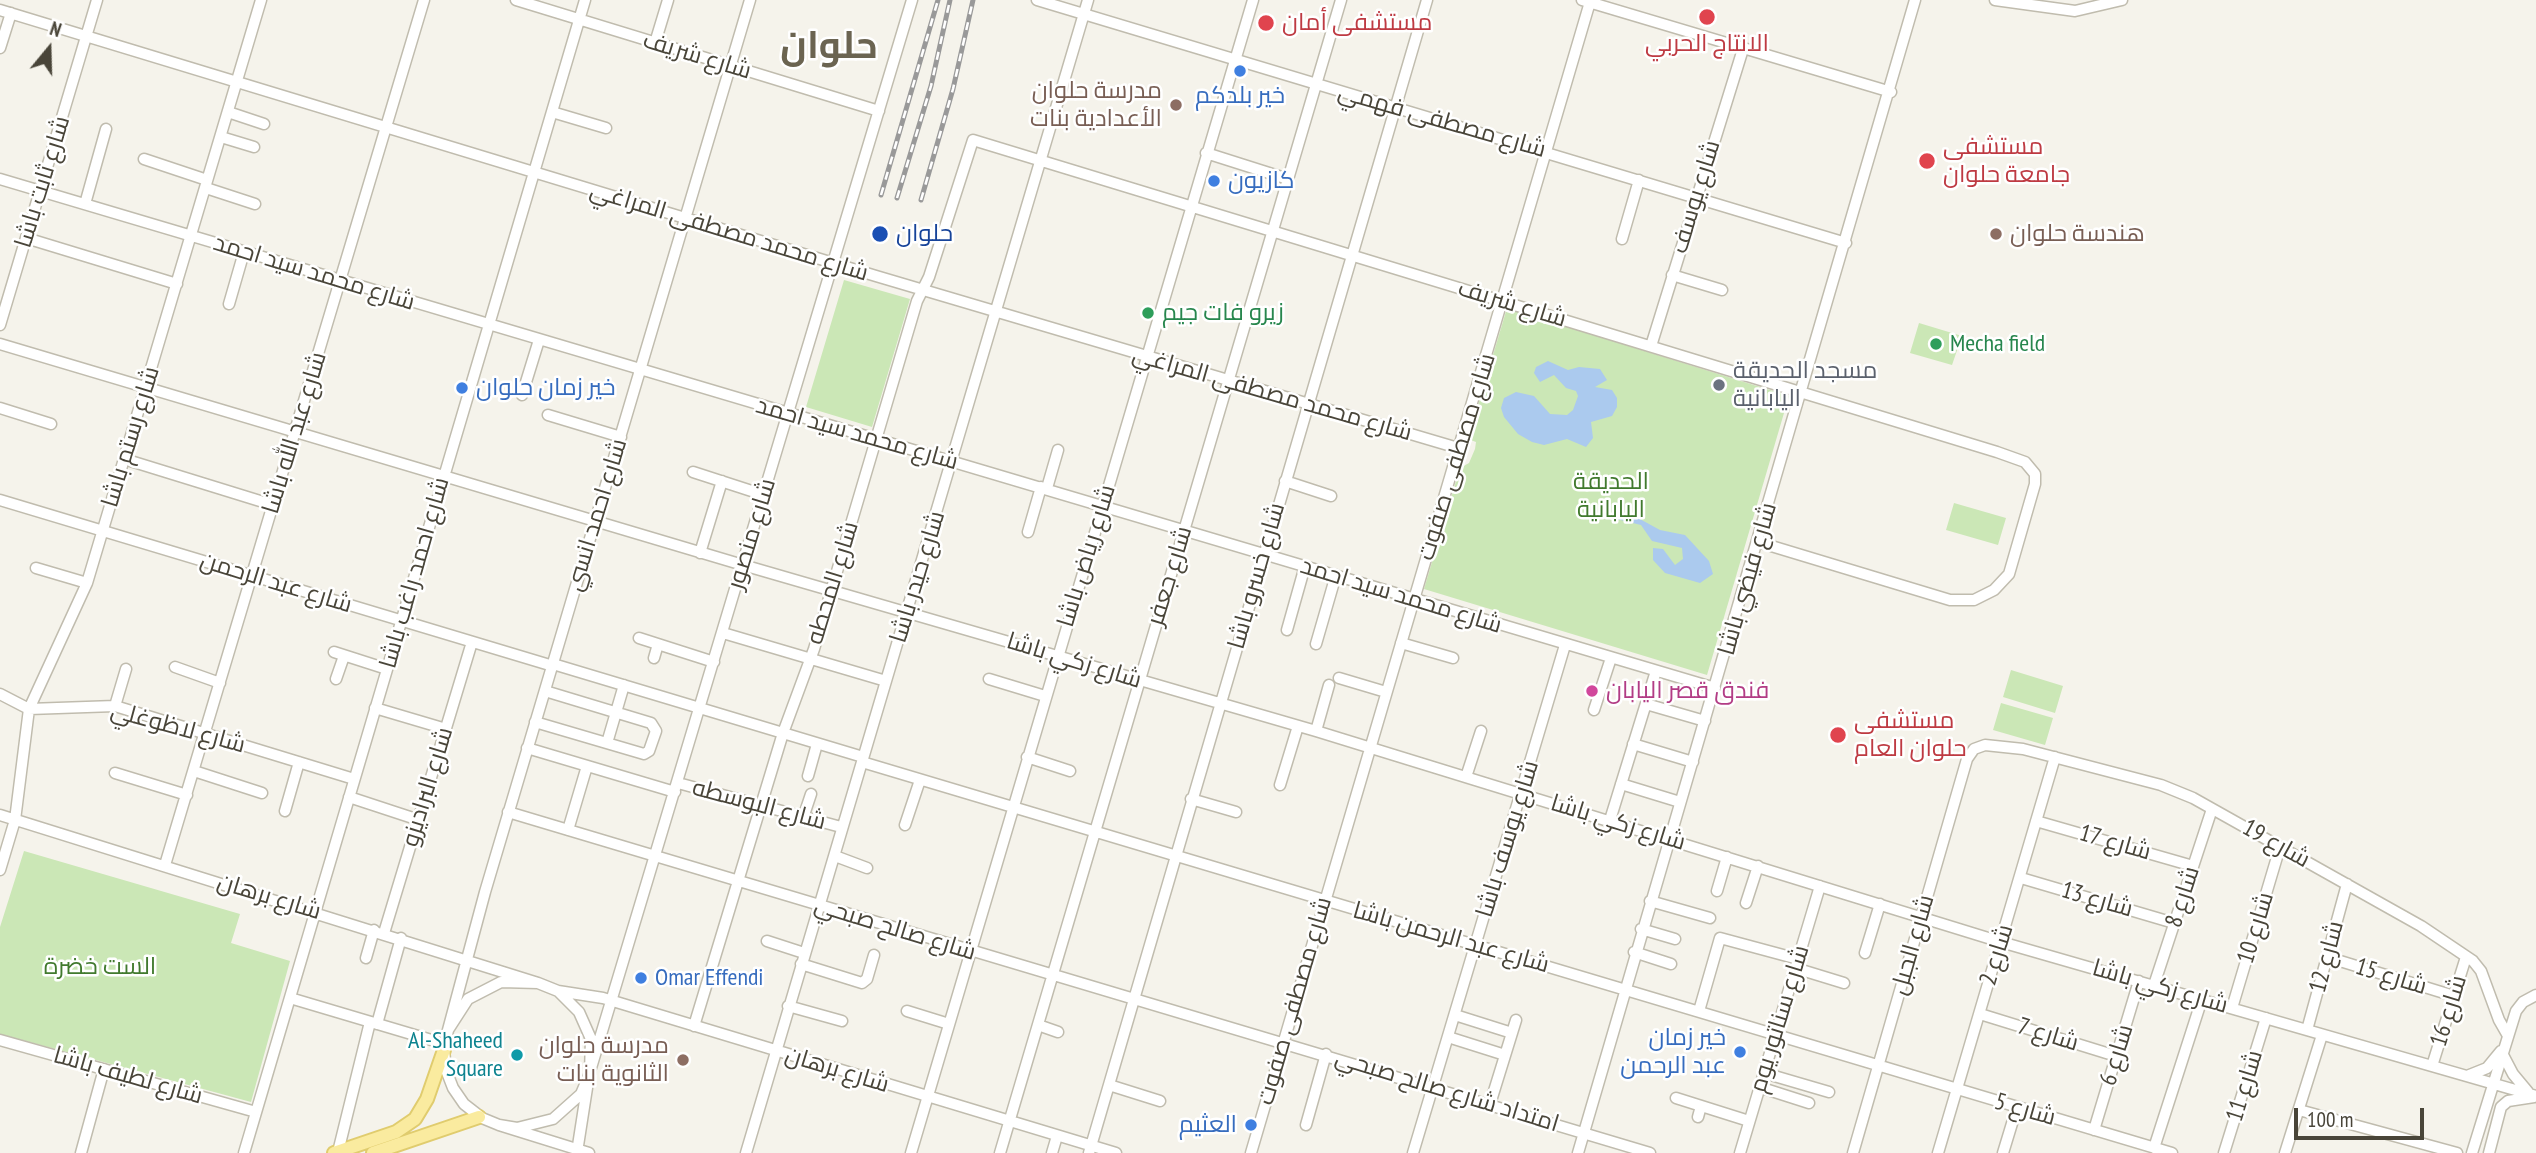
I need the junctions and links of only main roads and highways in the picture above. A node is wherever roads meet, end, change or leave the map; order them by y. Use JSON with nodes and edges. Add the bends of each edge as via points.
{"nodes":[{"id":1,"x":445,"y":1047,"type":"road end"},
{"id":2,"x":479,"y":1117,"type":"road end"},
{"id":3,"x":336,"y":1152,"type":"edge"},
{"id":4,"x":373,"y":1153,"type":"edge"}],
"edges":[{"from":1,"to":3,"type":"main road","via":[[415,1119],[396,1132]]},
{"from":2,"to":4,"type":"main road"}]}
